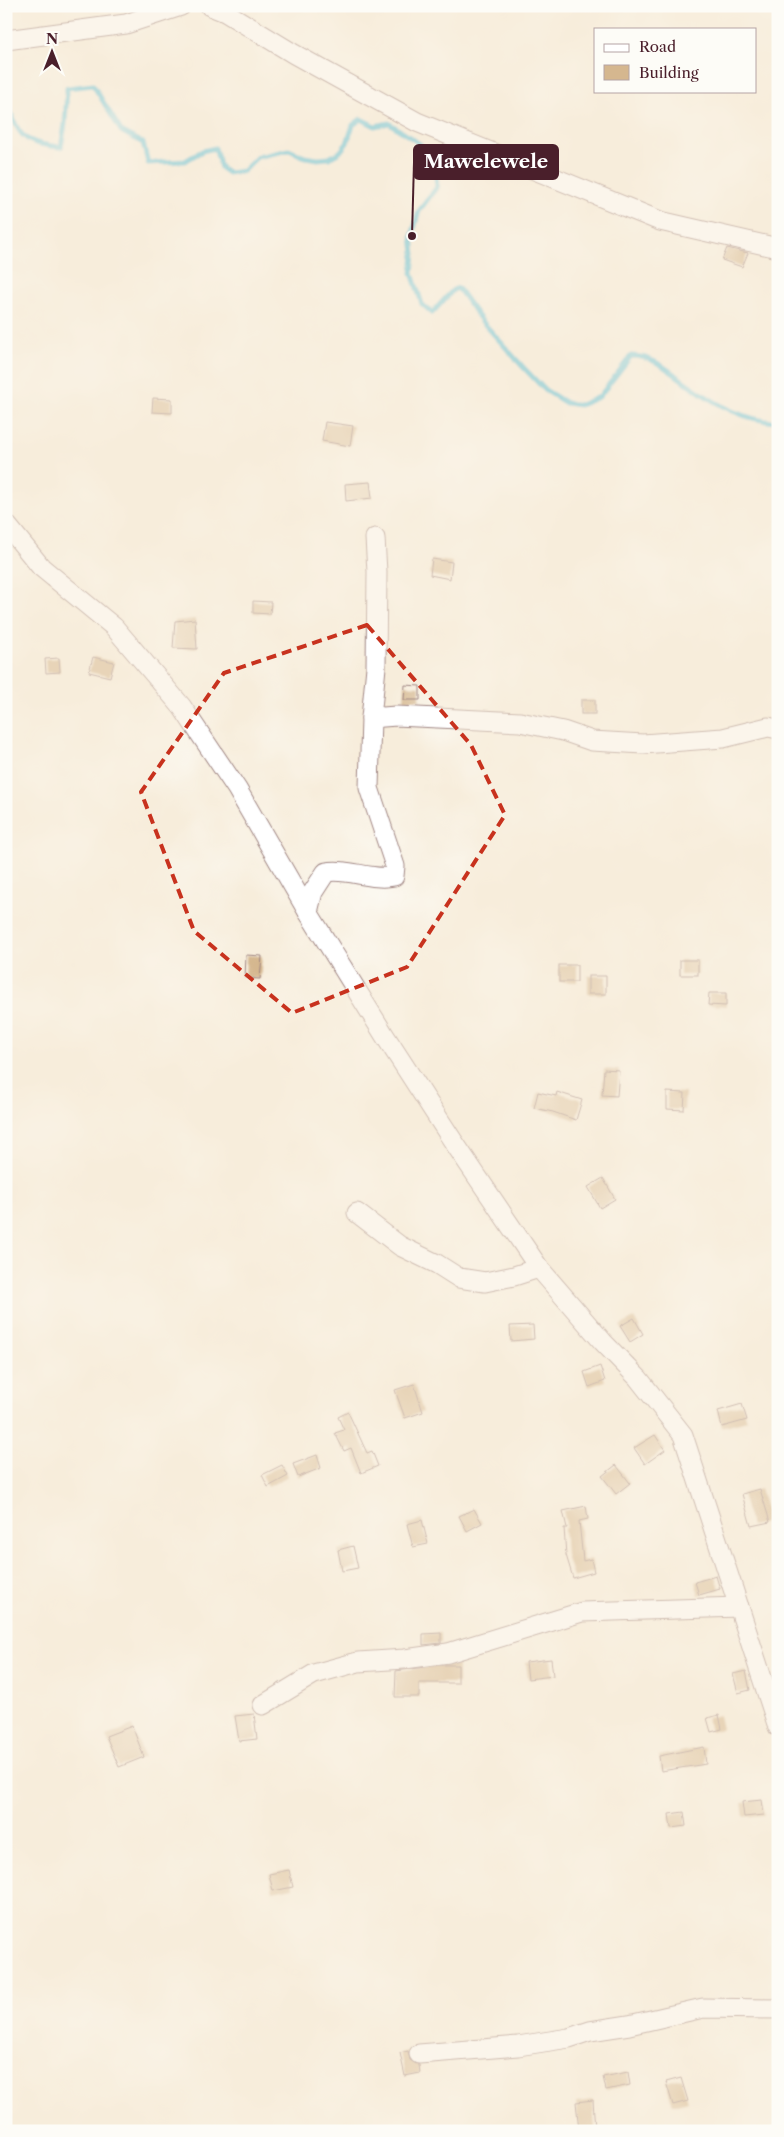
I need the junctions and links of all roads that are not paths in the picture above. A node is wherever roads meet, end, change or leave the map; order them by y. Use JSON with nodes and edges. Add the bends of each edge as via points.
{"nodes":[{"id":1,"x":181,"y":6,"type":"edge"},
{"id":2,"x":210,"y":6,"type":"edge"},
{"id":3,"x":6,"y":40,"type":"edge"},
{"id":4,"x":778,"y":248,"type":"edge"},
{"id":5,"x":6,"y":524,"type":"edge"},
{"id":6,"x":375,"y":538,"type":"dead end"},
{"id":7,"x":371,"y":718,"type":"junction"},
{"id":8,"x":778,"y":729,"type":"edge"},
{"id":9,"x":308,"y":912,"type":"junction"},
{"id":10,"x":356,"y":1213,"type":"dead end"},
{"id":11,"x":539,"y":1268,"type":"junction"},
{"id":12,"x":739,"y":1607,"type":"junction"},
{"id":13,"x":263,"y":1705,"type":"dead end"},
{"id":14,"x":778,"y":1727,"type":"edge"},
{"id":15,"x":778,"y":2009,"type":"edge"},
{"id":16,"x":419,"y":2054,"type":"dead end"}],
"edges":[{"from":1,"to":3,"type":"street","via":[[126,24]]},
{"from":2,"to":4,"type":"street","via":[[417,122],[660,221]]},
{"from":5,"to":9,"type":"street","via":[[42,567],[114,627],[182,707],[237,789]]},
{"from":6,"to":7,"type":"street","via":[[376,667]]},
{"from":7,"to":8,"type":"street","via":[[396,716],[520,722],[592,741],[643,744],[723,738],[768,727]]},
{"from":7,"to":9,"type":"street","via":[[370,788],[395,866],[394,876],[336,870],[326,872],[313,892]]},
{"from":9,"to":11,"type":"street","via":[[453,1141]]},
{"from":10,"to":11,"type":"street","via":[[400,1246],[459,1278],[484,1282]]},
{"from":11,"to":12,"type":"street","via":[[638,1378],[683,1436]]},
{"from":12,"to":13,"type":"street","via":[[582,1612],[448,1653],[358,1662],[314,1674]]},
{"from":12,"to":14,"type":"street"},
{"from":15,"to":16,"type":"street","via":[[703,2008],[569,2038],[518,2046]]}]}
